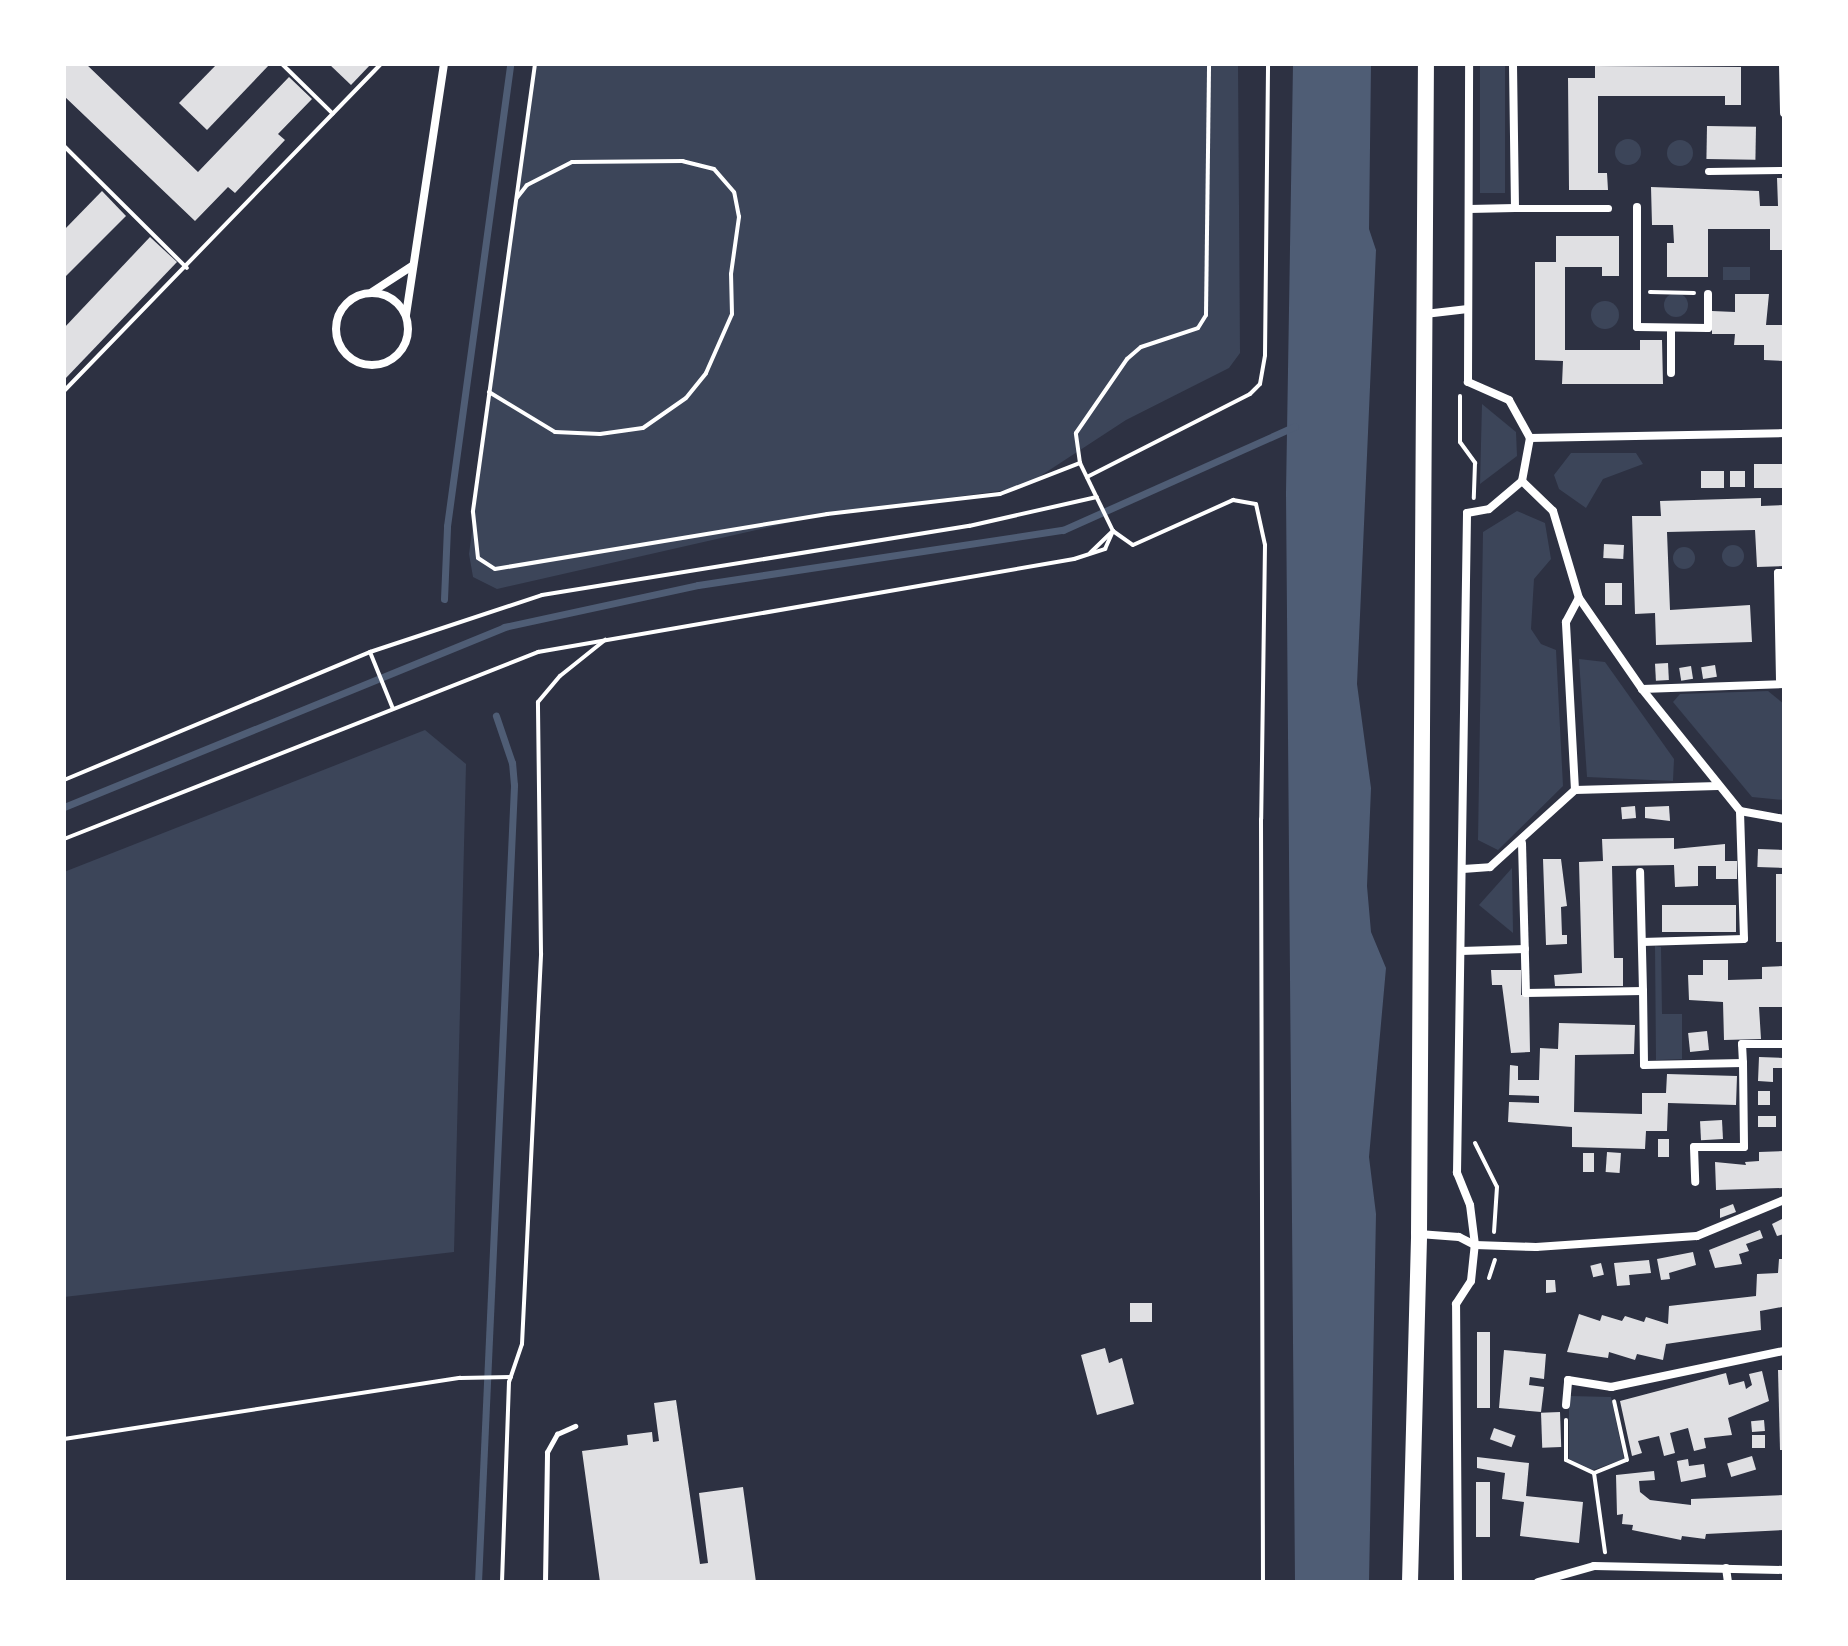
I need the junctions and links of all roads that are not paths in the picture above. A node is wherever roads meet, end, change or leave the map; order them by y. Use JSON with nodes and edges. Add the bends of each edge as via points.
{"nodes":[{"id":1,"x":444,"y":64,"type":"edge"},
{"id":2,"x":1426,"y":64,"type":"edge"},
{"id":3,"x":1469,"y":64,"type":"edge"},
{"id":4,"x":1513,"y":64,"type":"edge"},
{"id":5,"x":1783,"y":64,"type":"edge"},
{"id":6,"x":1784,"y":113,"type":"edge"},
{"id":7,"x":1784,"y":170,"type":"edge"},
{"id":8,"x":1708,"y":171,"type":"dead end"},
{"id":9,"x":1637,"y":207,"type":"dead end"},
{"id":10,"x":1515,"y":208,"type":"junction"},
{"id":11,"x":1608,"y":208,"type":"dead end"},
{"id":12,"x":1469,"y":209,"type":"junction"},
{"id":13,"x":412,"y":266,"type":"junction"},
{"id":14,"x":371,"y":292,"type":"junction"},
{"id":15,"x":1708,"y":294,"type":"road end"},
{"id":16,"x":1468,"y":309,"type":"junction"},
{"id":17,"x":1425,"y":314,"type":"junction"},
{"id":18,"x":406,"y":315,"type":"junction"},
{"id":19,"x":1671,"y":328,"type":"junction"},
{"id":20,"x":1671,"y":373,"type":"dead end"},
{"id":21,"x":1784,"y":433,"type":"edge"},
{"id":22,"x":1530,"y":438,"type":"junction"},
{"id":23,"x":1522,"y":481,"type":"junction"},
{"id":24,"x":1784,"y":573,"type":"edge"},
{"id":25,"x":1579,"y":598,"type":"junction"},
{"id":26,"x":1782,"y":682,"type":"edge"},
{"id":27,"x":1642,"y":689,"type":"junction"},
{"id":28,"x":1718,"y":786,"type":"junction"},
{"id":29,"x":1575,"y":790,"type":"junction"},
{"id":30,"x":1740,"y":811,"type":"junction"},
{"id":31,"x":1784,"y":819,"type":"edge"},
{"id":32,"x":1522,"y":843,"type":"junction"},
{"id":33,"x":1463,"y":869,"type":"junction"},
{"id":34,"x":1640,"y":872,"type":"dead end"},
{"id":35,"x":1642,"y":942,"type":"junction"},
{"id":36,"x":1525,"y":949,"type":"junction"},
{"id":37,"x":1461,"y":951,"type":"junction"},
{"id":38,"x":1643,"y":991,"type":"junction"},
{"id":39,"x":1784,"y":1044,"type":"edge"},
{"id":40,"x":1743,"y":1063,"type":"junction"},
{"id":41,"x":1695,"y":1182,"type":"dead end"},
{"id":42,"x":1784,"y":1200,"type":"edge"},
{"id":43,"x":1419,"y":1234,"type":"junction"},
{"id":44,"x":1475,"y":1245,"type":"junction"},
{"id":45,"x":1784,"y":1351,"type":"edge"},
{"id":46,"x":1566,"y":1405,"type":"road end"},
{"id":47,"x":575,"y":1426,"type":"dead end"},
{"id":48,"x":1726,"y":1568,"type":"junction"},
{"id":49,"x":1784,"y":1570,"type":"edge"},
{"id":50,"x":545,"y":1582,"type":"edge"},
{"id":51,"x":1410,"y":1582,"type":"edge"},
{"id":52,"x":1458,"y":1582,"type":"edge"},
{"id":53,"x":1538,"y":1582,"type":"edge"},
{"id":54,"x":1728,"y":1582,"type":"edge"}],
"edges":[{"from":1,"to":13,"type":"street"},
{"from":2,"to":17,"type":"main road"},
{"from":3,"to":12,"type":"street"},
{"from":4,"to":10,"type":"street"},
{"from":5,"to":6,"type":"street"},
{"from":7,"to":8,"type":"street"},
{"from":9,"to":19,"type":"street","via":[[1633,328]]},
{"from":10,"to":11,"type":"street"},
{"from":10,"to":12,"type":"street"},
{"from":12,"to":16,"type":"street"},
{"from":13,"to":14,"type":"street"},
{"from":13,"to":18,"type":"street"},
{"from":14,"to":18,"type":"street","via":[[393,297]]},
{"from":14,"to":18,"type":"street","via":[[351,299],[335,327],[340,348],[357,362],[378,365],[397,355],[408,337]]},
{"from":15,"to":19,"type":"street","via":[[1708,328]]},
{"from":16,"to":17,"type":"street"},
{"from":16,"to":22,"type":"street","via":[[1468,382],[1509,400]]},
{"from":17,"to":43,"type":"main road"},
{"from":19,"to":20,"type":"street"},
{"from":21,"to":22,"type":"street"},
{"from":22,"to":23,"type":"street"},
{"from":23,"to":25,"type":"street","via":[[1553,511]]},
{"from":23,"to":33,"type":"street","via":[[1508,498],[1471,513]]},
{"from":24,"to":26,"type":"street","via":[[1778,573]]},
{"from":25,"to":27,"type":"street"},
{"from":25,"to":29,"type":"street","via":[[1566,622]]},
{"from":26,"to":27,"type":"street"},
{"from":27,"to":28,"type":"street"},
{"from":28,"to":29,"type":"street"},
{"from":28,"to":30,"type":"street"},
{"from":29,"to":32,"type":"street"},
{"from":30,"to":31,"type":"street"},
{"from":30,"to":35,"type":"street","via":[[1744,939]]},
{"from":32,"to":33,"type":"street","via":[[1490,867]]},
{"from":32,"to":36,"type":"street"},
{"from":33,"to":37,"type":"street"},
{"from":34,"to":35,"type":"street"},
{"from":35,"to":38,"type":"street"},
{"from":36,"to":37,"type":"street"},
{"from":36,"to":38,"type":"street","via":[[1526,993]]},
{"from":37,"to":44,"type":"street","via":[[1457,1173],[1470,1205]]},
{"from":38,"to":40,"type":"street","via":[[1644,1065]]},
{"from":39,"to":40,"type":"street","via":[[1742,1044]]},
{"from":40,"to":41,"type":"street","via":[[1744,1147],[1694,1147]]},
{"from":42,"to":44,"type":"street","via":[[1697,1236],[1536,1247]]},
{"from":43,"to":44,"type":"street","via":[[1459,1237]]},
{"from":43,"to":51,"type":"main road"},
{"from":44,"to":52,"type":"street","via":[[1471,1281],[1456,1304]]},
{"from":45,"to":46,"type":"street","via":[[1611,1387],[1568,1380]]},
{"from":47,"to":50,"type":"lane","via":[[557,1434],[547,1452]]},
{"from":48,"to":49,"type":"street"},
{"from":48,"to":53,"type":"street","via":[[1607,1566]]},
{"from":48,"to":54,"type":"street"}]}
